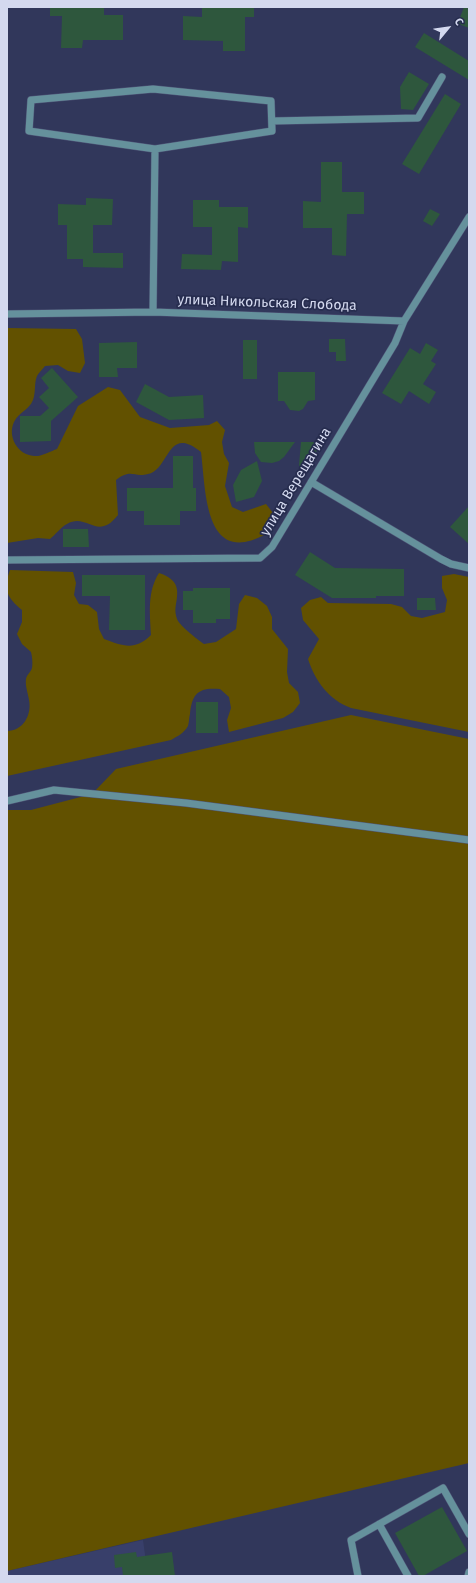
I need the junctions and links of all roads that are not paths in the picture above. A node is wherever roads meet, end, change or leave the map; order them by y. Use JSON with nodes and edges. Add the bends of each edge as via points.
{"nodes":[{"id":1,"x":442,"y":77,"type":"dead end"},
{"id":2,"x":272,"y":121,"type":"junction"},
{"id":3,"x":155,"y":149,"type":"junction"},
{"id":4,"x":469,"y":217,"type":"edge"},
{"id":5,"x":153,"y":312,"type":"junction"},
{"id":6,"x":7,"y":314,"type":"edge"},
{"id":7,"x":404,"y":321,"type":"junction"},
{"id":8,"x":311,"y":482,"type":"junction"},
{"id":9,"x":7,"y":560,"type":"edge"},
{"id":10,"x":469,"y":568,"type":"edge"},
{"id":11,"x":7,"y":800,"type":"edge"},
{"id":12,"x":469,"y":840,"type":"edge"},
{"id":13,"x":379,"y":1524,"type":"junction"},
{"id":14,"x":469,"y":1534,"type":"edge"},
{"id":15,"x":469,"y":1572,"type":"edge"},
{"id":16,"x":358,"y":1576,"type":"edge"},
{"id":17,"x":408,"y":1576,"type":"edge"},
{"id":18,"x":468,"y":1576,"type":"edge"}],
"edges":[{"from":1,"to":2,"type":"street","via":[[418,118]]},
{"from":2,"to":3,"type":"street","via":[[272,131]]},
{"from":2,"to":3,"type":"street","via":[[271,101],[153,89],[31,100],[29,131]]},
{"from":3,"to":5,"type":"street"},
{"from":4,"to":7,"type":"street"},
{"from":5,"to":6,"type":"street","name":"улица Никольская Слобода"},
{"from":5,"to":7,"type":"street","name":"улица Никольская Слобода"},
{"from":7,"to":8,"type":"street","name":"улица Верещагина","via":[[395,343]]},
{"from":8,"to":9,"type":"street","name":"улица Верещагина","via":[[272,547],[260,558]]},
{"from":8,"to":10,"type":"street","via":[[441,559]]},
{"from":11,"to":12,"type":"street","via":[[54,790]]},
{"from":13,"to":14,"type":"street","via":[[443,1488]]},
{"from":13,"to":16,"type":"street","via":[[351,1540]]},
{"from":13,"to":17,"type":"street"},
{"from":15,"to":18,"type":"street"}]}
